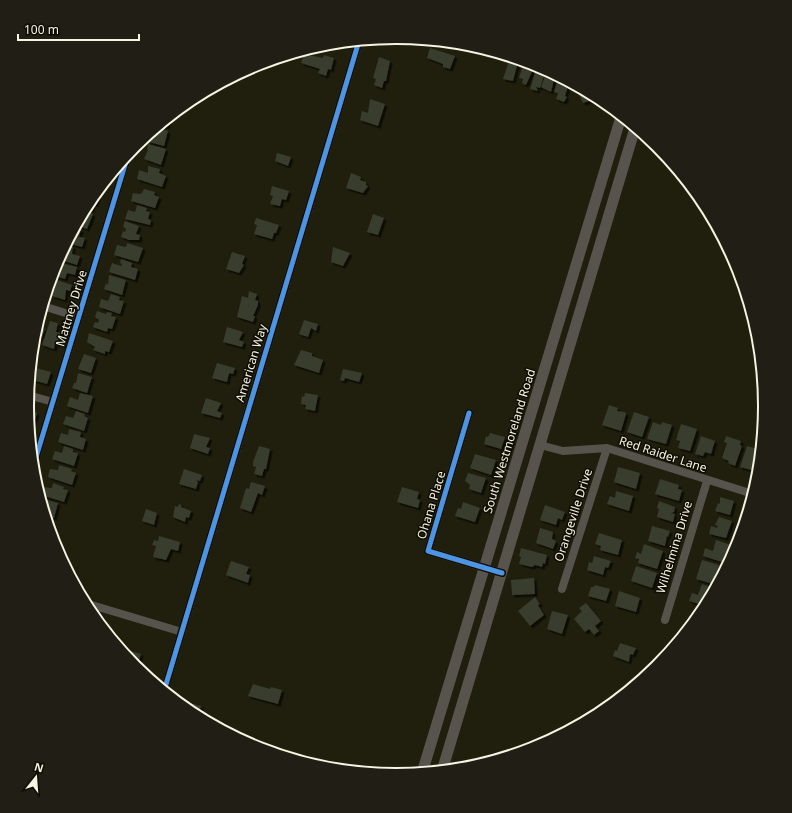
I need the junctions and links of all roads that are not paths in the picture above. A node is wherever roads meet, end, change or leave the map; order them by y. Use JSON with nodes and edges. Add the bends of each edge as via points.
{"nodes":[{"id":1,"x":356,"y":47,"type":"edge"},
{"id":2,"x":620,"y":122,"type":"edge"},
{"id":3,"x":634,"y":133,"type":"edge"},
{"id":4,"x":124,"y":168,"type":"edge"},
{"id":5,"x":589,"y":225,"type":"junction"},
{"id":6,"x":605,"y":231,"type":"junction"},
{"id":7,"x":48,"y":307,"type":"edge"},
{"id":8,"x":78,"y":317,"type":"junction"},
{"id":9,"x":34,"y":397,"type":"edge"},
{"id":10,"x":53,"y":402,"type":"junction"},
{"id":11,"x":469,"y":413,"type":"dead end"},
{"id":12,"x":523,"y":439,"type":"junction"},
{"id":13,"x":540,"y":445,"type":"junction"},
{"id":14,"x":607,"y":448,"type":"junction"},
{"id":15,"x":37,"y":455,"type":"edge"},
{"id":16,"x":707,"y":481,"type":"junction"},
{"id":17,"x":748,"y":492,"type":"edge"},
{"id":18,"x":484,"y":567,"type":"junction"},
{"id":19,"x":502,"y":572,"type":"junction"},
{"id":20,"x":562,"y":589,"type":"dead end"},
{"id":21,"x":93,"y":606,"type":"edge"},
{"id":22,"x":665,"y":620,"type":"dead end"},
{"id":23,"x":182,"y":632,"type":"junction"},
{"id":24,"x":458,"y":653,"type":"junction"},
{"id":25,"x":476,"y":659,"type":"junction"},
{"id":26,"x":166,"y":686,"type":"edge"},
{"id":27,"x":444,"y":765,"type":"edge"},
{"id":28,"x":424,"y":768,"type":"edge"}],
"edges":[{"from":1,"to":23,"type":"street","name":"American Way"},
{"from":2,"to":5,"type":"main road","name":"South Westmoreland Road"},
{"from":3,"to":6,"type":"main road"},
{"from":4,"to":8,"type":"street","name":"Mattney Drive"},
{"from":5,"to":6,"type":"main road"},
{"from":5,"to":12,"type":"main road","name":"South Westmoreland Road"},
{"from":6,"to":13,"type":"main road"},
{"from":7,"to":8,"type":"street"},
{"from":8,"to":10,"type":"street","name":"Mattney Drive"},
{"from":9,"to":10,"type":"street"},
{"from":10,"to":15,"type":"street","name":"Mattney Drive"},
{"from":11,"to":18,"type":"street","name":"Ohana Place","via":[[428,551]]},
{"from":12,"to":13,"type":"main road"},
{"from":12,"to":18,"type":"main road","name":"South Westmoreland Road"},
{"from":13,"to":14,"type":"street","name":"Red Raider Lane","via":[[563,451]]},
{"from":13,"to":19,"type":"main road"},
{"from":14,"to":16,"type":"street","name":"Red Raider Lane"},
{"from":14,"to":20,"type":"street","name":"Orangeville Drive"},
{"from":16,"to":17,"type":"street","name":"Red Raider Lane"},
{"from":16,"to":22,"type":"street","name":"Wilhelmina Drive"},
{"from":18,"to":19,"type":"street","name":"Ohana Place"},
{"from":18,"to":24,"type":"main road","name":"South Westmoreland Road"},
{"from":19,"to":25,"type":"main road"},
{"from":21,"to":23,"type":"street"},
{"from":23,"to":26,"type":"street","name":"American Way"},
{"from":24,"to":25,"type":"main road"},
{"from":24,"to":28,"type":"main road","name":"South Westmoreland Road"},
{"from":25,"to":27,"type":"main road"}]}
